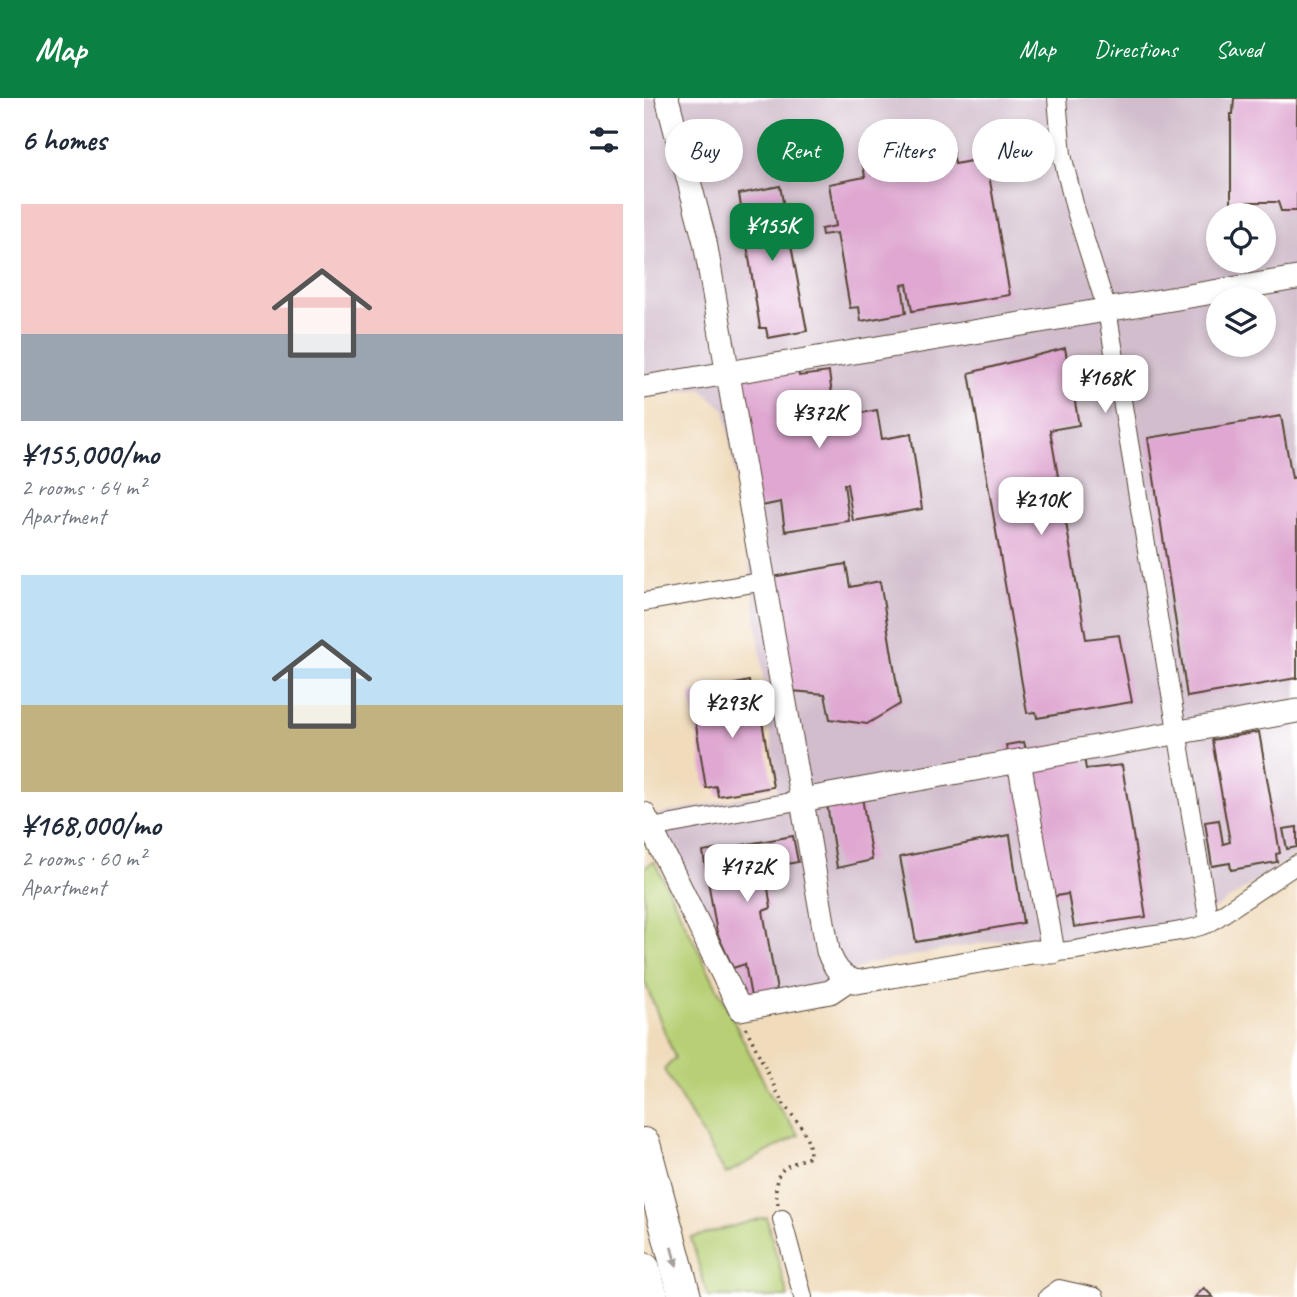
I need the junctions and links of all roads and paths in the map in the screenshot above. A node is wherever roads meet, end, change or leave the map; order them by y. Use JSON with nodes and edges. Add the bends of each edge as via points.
{"nodes":[{"id":1,"x":667,"y":98,"type":"edge"},
{"id":2,"x":1057,"y":98,"type":"edge"},
{"id":3,"x":1297,"y":278,"type":"edge"},
{"id":4,"x":1107,"y":310,"type":"junction"},
{"id":5,"x":726,"y":373,"type":"junction"},
{"id":6,"x":644,"y":387,"type":"edge"},
{"id":7,"x":765,"y":580,"type":"junction"},
{"id":8,"x":644,"y":602,"type":"edge"},
{"id":9,"x":1297,"y":711,"type":"edge"},
{"id":10,"x":1179,"y":732,"type":"junction"},
{"id":11,"x":1019,"y":761,"type":"junction"},
{"id":12,"x":802,"y":800,"type":"junction"},
{"id":13,"x":647,"y":821,"type":"edge"},
{"id":14,"x":1297,"y":864,"type":"edge"},
{"id":15,"x":1209,"y":923,"type":"junction"},
{"id":16,"x":1053,"y":952,"type":"junction"},
{"id":17,"x":848,"y":980,"type":"junction"},
{"id":18,"x":740,"y":1009,"type":"junction"},
{"id":19,"x":644,"y":1144,"type":"edge"},
{"id":20,"x":782,"y":1219,"type":"joint"},
{"id":21,"x":644,"y":1269,"type":"edge"},
{"id":22,"x":652,"y":1297,"type":"edge"},
{"id":23,"x":685,"y":1297,"type":"edge"},
{"id":24,"x":803,"y":1297,"type":"edge"},
{"id":25,"x":1048,"y":1297,"type":"edge"},
{"id":26,"x":1095,"y":1297,"type":"edge"}],
"edges":[{"from":1,"to":5,"type":"street","via":[[705,243]]},
{"from":2,"to":4,"type":"street","via":[[1062,155]]},
{"from":3,"to":4,"type":"street"},
{"from":4,"to":5,"type":"street"},
{"from":4,"to":10,"type":"street"},
{"from":5,"to":6,"type":"street"},
{"from":5,"to":7,"type":"street"},
{"from":7,"to":8,"type":"street"},
{"from":7,"to":12,"type":"street"},
{"from":9,"to":10,"type":"street"},
{"from":10,"to":11,"type":"street"},
{"from":10,"to":15,"type":"street"},
{"from":11,"to":12,"type":"street"},
{"from":11,"to":16,"type":"street"},
{"from":12,"to":13,"type":"street"},
{"from":12,"to":17,"type":"street","via":[[828,951],[835,970]]},
{"from":13,"to":18,"type":"street"},
{"from":14,"to":15,"type":"street"},
{"from":15,"to":16,"type":"street","via":[[1190,931]]},
{"from":16,"to":17,"type":"street","via":[[1032,951]]},
{"from":17,"to":18,"type":"street","via":[[830,992]]},
{"from":18,"to":20,"type":"path","via":[[780,1097],[810,1142],[810,1157],[789,1164],[777,1175],[774,1188]]},
{"from":19,"to":23,"type":"highway","one_way":true},
{"from":20,"to":24,"type":"street"},
{"from":21,"to":22,"type":"highway"},
{"from":25,"to":26,"type":"street","via":[[1059,1289]]}]}
